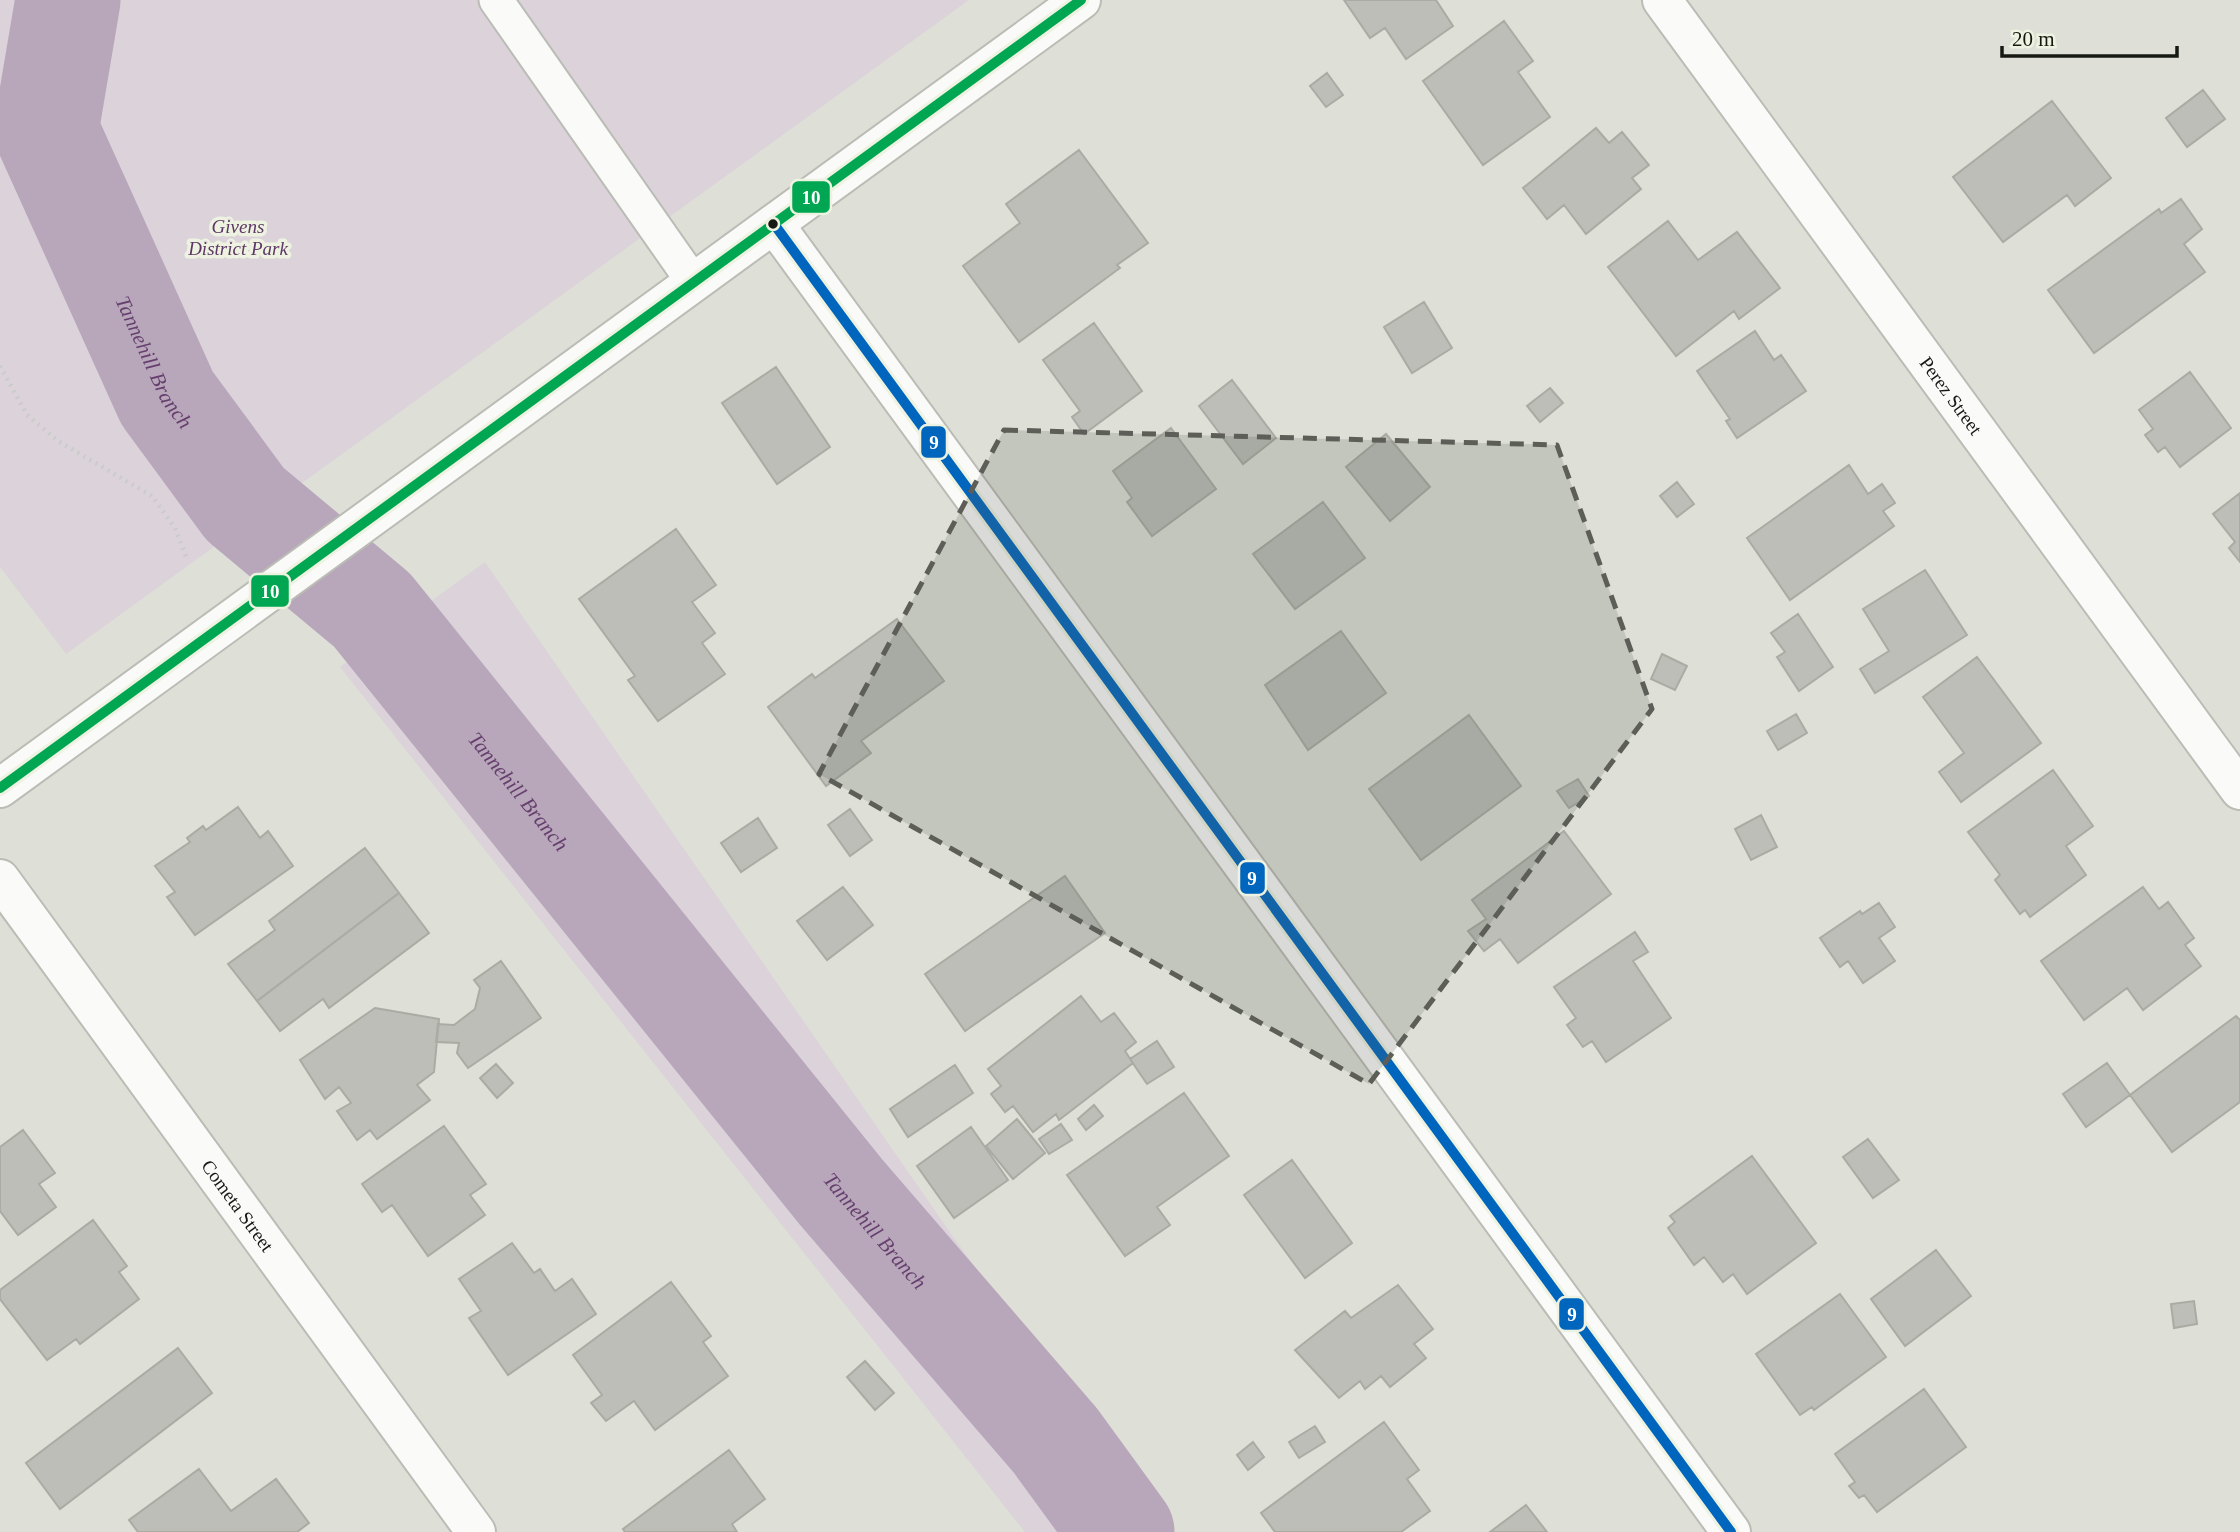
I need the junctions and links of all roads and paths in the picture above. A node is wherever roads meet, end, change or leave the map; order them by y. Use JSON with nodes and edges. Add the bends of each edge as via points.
{"nodes":[{"id":1,"x":496,"y":0,"type":"edge"},
{"id":2,"x":1082,"y":0,"type":"edge"},
{"id":3,"x":1662,"y":0,"type":"edge"},
{"id":4,"x":774,"y":224,"type":"junction"},
{"id":5,"x":694,"y":283,"type":"junction"},
{"id":6,"x":0,"y":366,"type":"edge"},
{"id":7,"x":187,"y":559,"type":"dead end"},
{"id":8,"x":0,"y":788,"type":"edge"},
{"id":9,"x":2240,"y":790,"type":"edge"},
{"id":10,"x":0,"y":879,"type":"edge"},
{"id":11,"x":476,"y":1532,"type":"edge"},
{"id":12,"x":1731,"y":1532,"type":"edge"}],
"edges":[{"from":1,"to":5,"type":"lane"},
{"from":2,"to":4,"type":"street"},
{"from":3,"to":9,"type":"street","name":"Perez Street"},
{"from":4,"to":5,"type":"street"},
{"from":4,"to":12,"type":"street"},
{"from":5,"to":8,"type":"street"},
{"from":6,"to":7,"type":"path","via":[[27,415],[37,424],[152,496],[175,528]]},
{"from":10,"to":11,"type":"street","name":"Cometa Street"}]}
